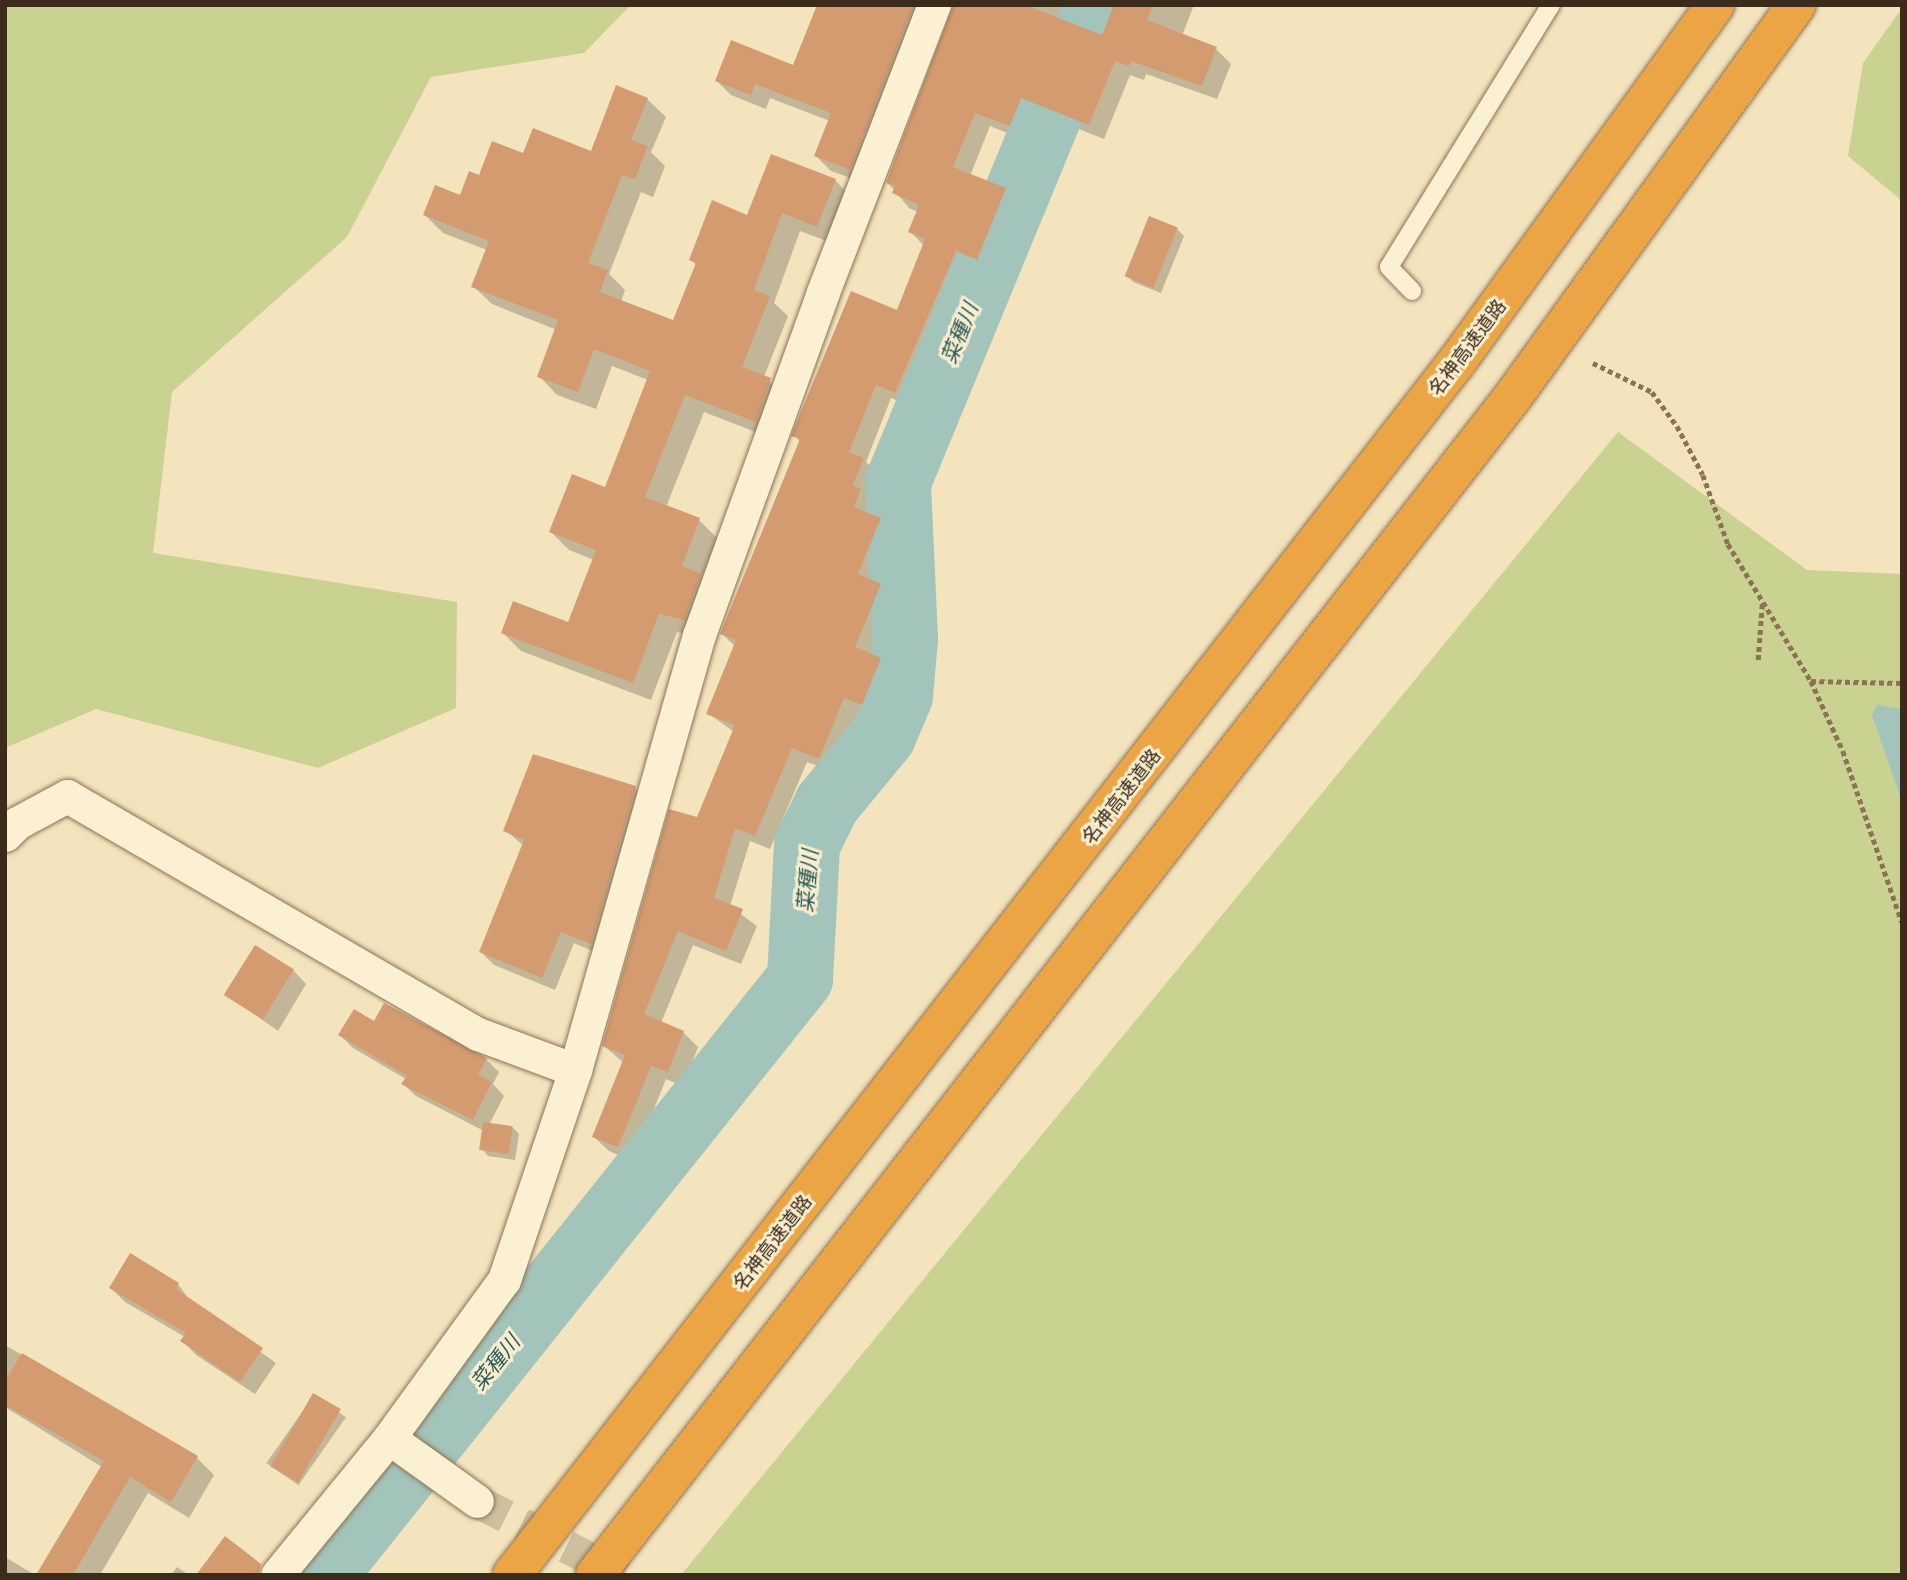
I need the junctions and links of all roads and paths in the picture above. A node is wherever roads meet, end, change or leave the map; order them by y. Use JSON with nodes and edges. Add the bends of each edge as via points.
{"nodes":[{"id":1,"x":934,"y":5,"type":"edge"},
{"id":2,"x":1551,"y":5,"type":"edge"},
{"id":3,"x":1715,"y":5,"type":"edge"},
{"id":4,"x":1797,"y":5,"type":"edge"},
{"id":5,"x":1412,"y":291,"type":"dead end"},
{"id":6,"x":1593,"y":363,"type":"dead end"},
{"id":7,"x":1762,"y":603,"type":"junction"},
{"id":8,"x":1758,"y":660,"type":"dead end"},
{"id":9,"x":1811,"y":681,"type":"junction"},
{"id":10,"x":1902,"y":683,"type":"edge"},
{"id":11,"x":5,"y":835,"type":"edge"},
{"id":12,"x":1902,"y":922,"type":"edge"},
{"id":13,"x":575,"y":1070,"type":"junction"},
{"id":14,"x":390,"y":1438,"type":"junction"},
{"id":15,"x":477,"y":1501,"type":"tunnel mouth"},
{"id":16,"x":277,"y":1575,"type":"edge"},
{"id":17,"x":512,"y":1575,"type":"edge"},
{"id":18,"x":595,"y":1575,"type":"edge"}],
"edges":[{"from":1,"to":13,"type":"street","via":[[823,292],[699,635]]},
{"from":2,"to":5,"type":"lane","via":[[1389,267]]},
{"from":3,"to":17,"type":"highway","name":"名神高速道路","via":[[1456,363]]},
{"from":4,"to":18,"type":"highway","via":[[1512,398]]},
{"from":6,"to":7,"type":"path","via":[[1652,392],[1677,426],[1703,475],[1728,544]]},
{"from":7,"to":8,"type":"path"},
{"from":7,"to":9,"type":"path"},
{"from":9,"to":10,"type":"path"},
{"from":9,"to":12,"type":"path","via":[[1843,751]]},
{"from":11,"to":13,"type":"street","via":[[17,823],[66,796],[478,1034]]},
{"from":13,"to":14,"type":"street","via":[[504,1280]]},
{"from":14,"to":15,"type":"street"},
{"from":14,"to":16,"type":"street"}]}
